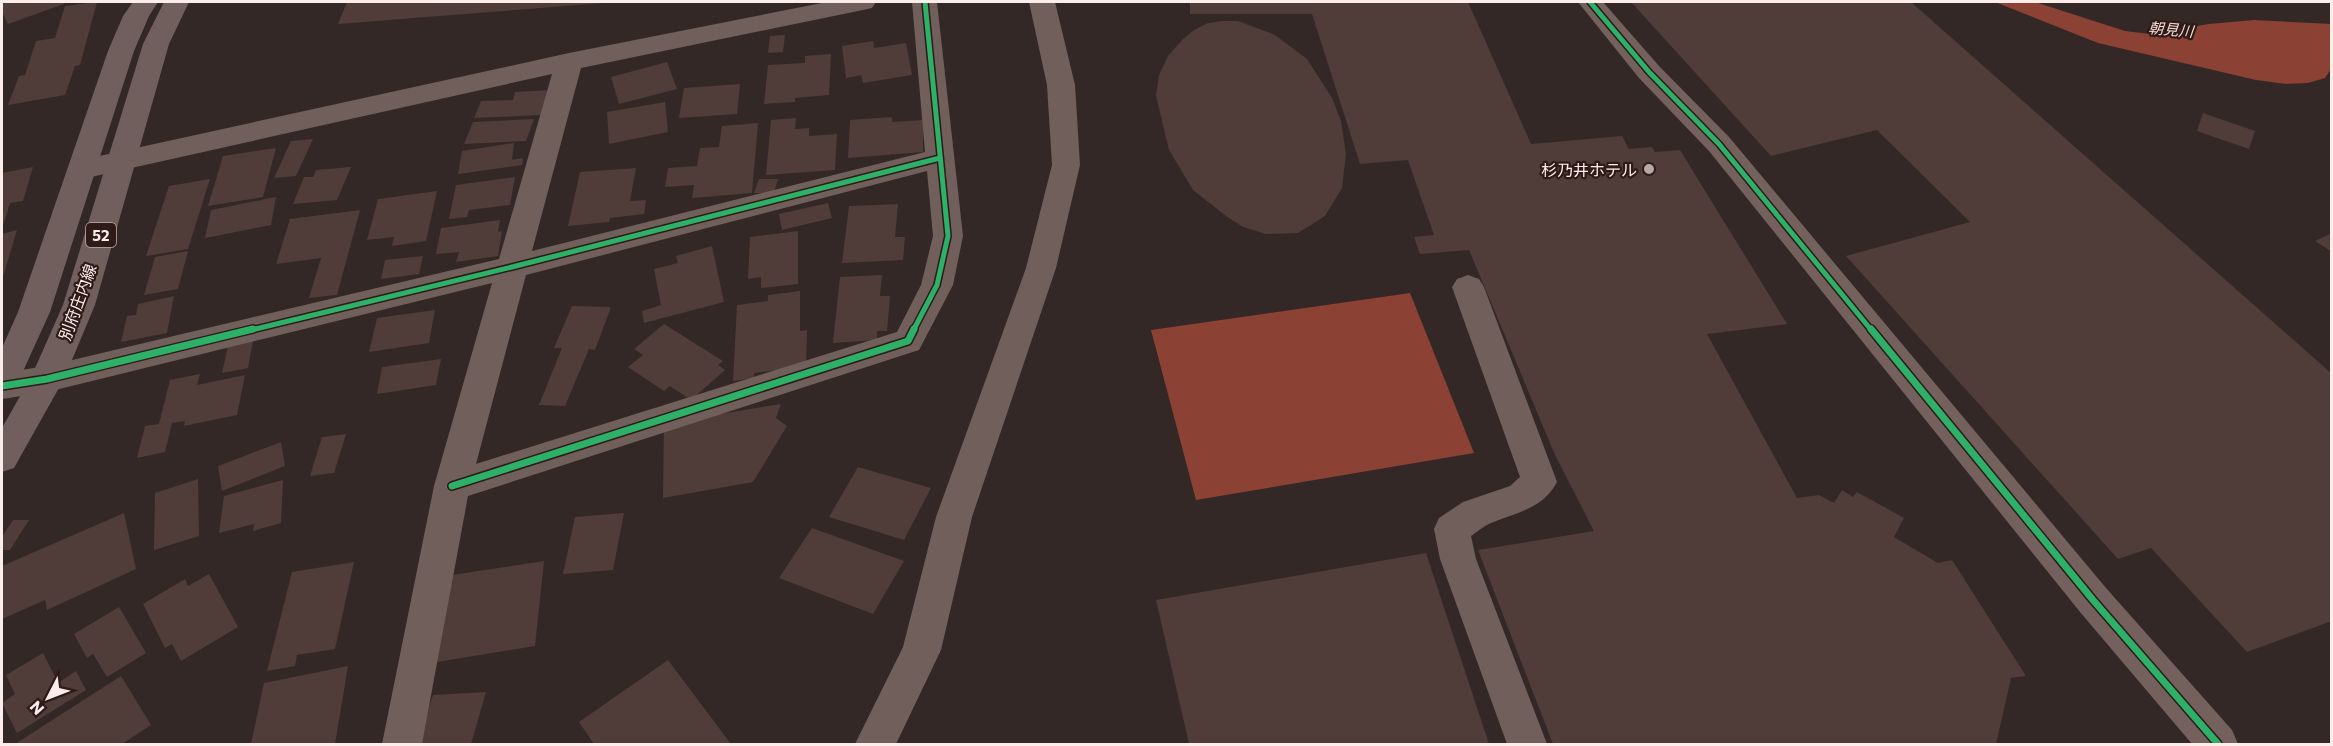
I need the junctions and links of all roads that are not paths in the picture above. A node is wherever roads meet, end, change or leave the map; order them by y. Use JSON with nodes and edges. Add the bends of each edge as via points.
{"nodes":[{"id":1,"x":145,"y":2,"type":"edge"},
{"id":2,"x":176,"y":2,"type":"edge"},
{"id":3,"x":863,"y":2,"type":"edge"},
{"id":4,"x":925,"y":2,"type":"edge"},
{"id":5,"x":1042,"y":2,"type":"edge"},
{"id":6,"x":1590,"y":2,"type":"edge"},
{"id":7,"x":569,"y":62,"type":"junction"},
{"id":8,"x":940,"y":158,"type":"junction"},
{"id":9,"x":121,"y":160,"type":"junction"},
{"id":10,"x":82,"y":169,"type":"junction"},
{"id":11,"x":512,"y":267,"type":"junction"},
{"id":12,"x":1468,"y":287,"type":"dead end"},
{"id":13,"x":47,"y":379,"type":"junction"},
{"id":14,"x":2,"y":384,"type":"edge"},
{"id":15,"x":2,"y":458,"type":"edge"},
{"id":16,"x":452,"y":486,"type":"junction"},
{"id":17,"x":402,"y":744,"type":"edge"},
{"id":18,"x":875,"y":744,"type":"edge"},
{"id":19,"x":1527,"y":744,"type":"edge"},
{"id":20,"x":2218,"y":744,"type":"edge"}],
"edges":[{"from":1,"to":10,"type":"main road","number":"52","via":[[121,51]]},
{"from":2,"to":9,"type":"main road","name":"別府庄内線","number":"52","via":[[156,44]]},
{"from":3,"to":7,"type":"street"},
{"from":4,"to":8,"type":"street"},
{"from":5,"to":18,"type":"street","via":[[1061,84],[1066,165],[1041,268],[954,517],[922,650]]},
{"from":6,"to":20,"type":"street","via":[[1649,72],[1719,144],[2093,600]]},
{"from":7,"to":9,"type":"street"},
{"from":7,"to":11,"type":"street"},
{"from":8,"to":11,"type":"street"},
{"from":8,"to":16,"type":"street","via":[[948,236],[936,285],[908,341]]},
{"from":9,"to":10,"type":"street"},
{"from":9,"to":13,"type":"main road","name":"別府庄内線","number":"52","via":[[79,304]]},
{"from":10,"to":14,"type":"main road","number":"52","via":[[34,312]]},
{"from":11,"to":13,"type":"street"},
{"from":11,"to":16,"type":"street"},
{"from":12,"to":19,"type":"street","via":[[1539,482],[1522,497],[1476,513],[1452,529],[1458,559]]},
{"from":13,"to":14,"type":"street"},
{"from":13,"to":15,"type":"main road","name":"別府庄内線","number":"52"},
{"from":16,"to":17,"type":"street"}]}
